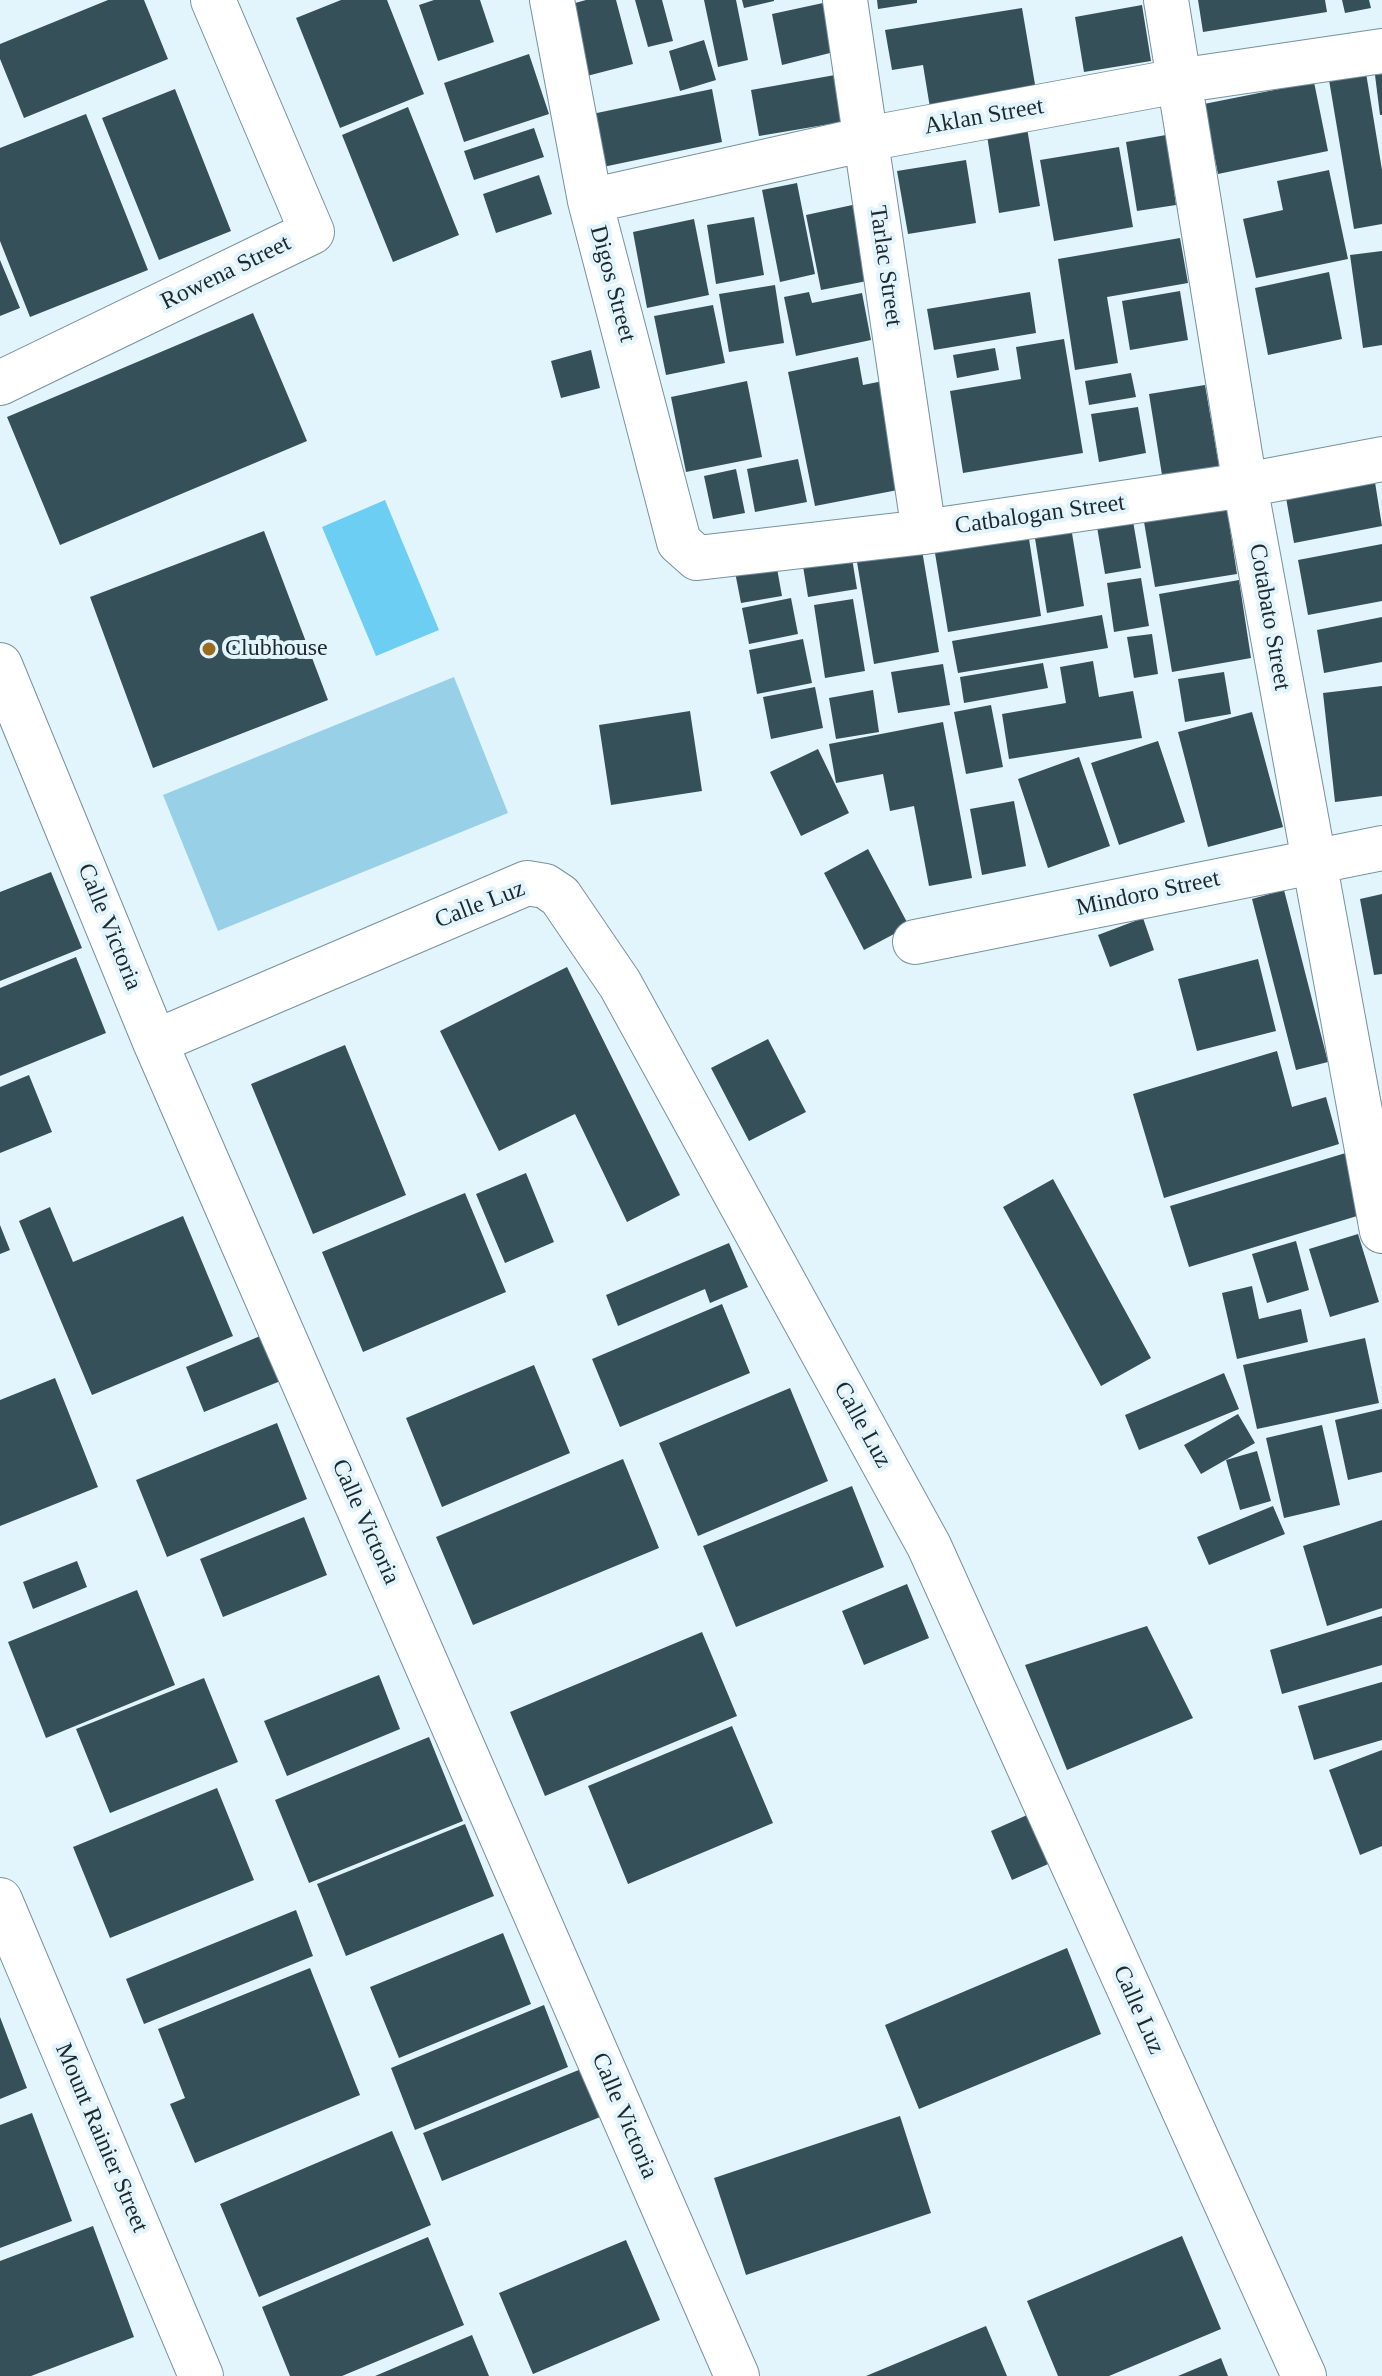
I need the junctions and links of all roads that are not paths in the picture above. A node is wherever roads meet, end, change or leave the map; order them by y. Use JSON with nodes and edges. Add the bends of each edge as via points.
{"nodes":[{"id":1,"x":213,"y":0,"type":"edge"},
{"id":2,"x":552,"y":0,"type":"edge"},
{"id":3,"x":845,"y":0,"type":"edge"},
{"id":4,"x":1166,"y":0,"type":"edge"},
{"id":5,"x":1382,"y":51,"type":"edge"},
{"id":6,"x":1178,"y":81,"type":"junction"},
{"id":7,"x":866,"y":139,"type":"junction"},
{"id":8,"x":590,"y":201,"type":"junction"},
{"id":9,"x":0,"y":383,"type":"edge"},
{"id":10,"x":1382,"y":459,"type":"edge"},
{"id":11,"x":1245,"y":485,"type":"junction"},
{"id":12,"x":924,"y":532,"type":"junction"},
{"id":13,"x":697,"y":558,"type":"joint"},
{"id":14,"x":0,"y":665,"type":"edge"},
{"id":15,"x":1382,"y":848,"type":"edge"},
{"id":16,"x":1312,"y":861,"type":"junction"},
{"id":17,"x":915,"y":942,"type":"dead end"},
{"id":18,"x":155,"y":1042,"type":"junction"},
{"id":19,"x":1382,"y":1231,"type":"edge"},
{"id":20,"x":1,"y":1905,"type":"edge"},
{"id":21,"x":188,"y":2372,"type":"edge"},
{"id":22,"x":737,"y":2376,"type":"edge"},
{"id":23,"x":1304,"y":2376,"type":"edge"}],
"edges":[{"from":1,"to":9,"type":"street","name":"Rowena Street","via":[[312,232]]},
{"from":2,"to":8,"type":"street","name":"Digos Street"},
{"from":3,"to":7,"type":"street","name":"Tarlac Street"},
{"from":4,"to":6,"type":"street","name":"Cotabato Street"},
{"from":5,"to":6,"type":"street","name":"Aklan Street"},
{"from":6,"to":7,"type":"street","name":"Aklan Street"},
{"from":6,"to":11,"type":"street","name":"Cotabato Street"},
{"from":7,"to":8,"type":"street","name":"Aklan Street"},
{"from":7,"to":12,"type":"street","name":"Tarlac Street"},
{"from":8,"to":13,"type":"street","name":"Digos Street","via":[[679,542]]},
{"from":10,"to":11,"type":"street","name":"Catbalogan Street"},
{"from":11,"to":12,"type":"street","name":"Catbalogan Street"},
{"from":11,"to":16,"type":"street","name":"Cotabato Street"},
{"from":12,"to":13,"type":"street","name":"Catbalogan Street"},
{"from":14,"to":18,"type":"street","name":"Calle Victoria"},
{"from":15,"to":16,"type":"street","name":"Mindoro Street"},
{"from":16,"to":17,"type":"street","name":"Mindoro Street"},
{"from":16,"to":19,"type":"street","name":"Cotabato Street"},
{"from":18,"to":22,"type":"street","name":"Calle Victoria"},
{"from":18,"to":23,"type":"street","name":"Calle Luz","via":[[527,883],[560,896],[620,984],[929,1546]]},
{"from":20,"to":21,"type":"street","name":"Mount Rainier Street"}]}
